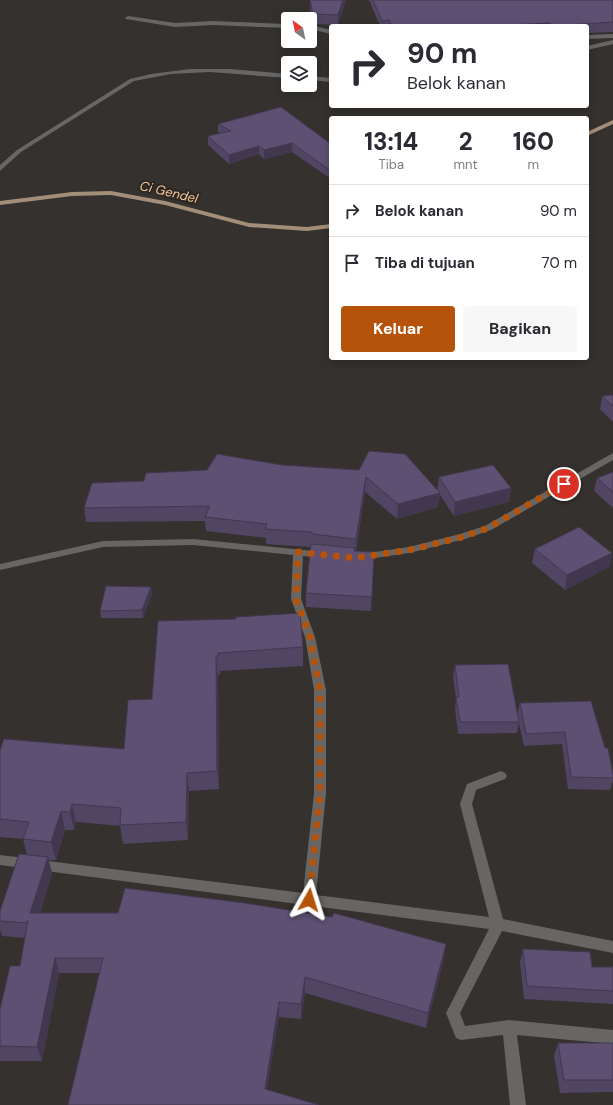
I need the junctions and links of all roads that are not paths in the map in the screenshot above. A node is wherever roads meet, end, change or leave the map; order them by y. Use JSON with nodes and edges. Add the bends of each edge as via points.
{"nodes":[{"id":1,"x":128,"y":18,"type":"dead end"},
{"id":2,"x":281,"y":26,"type":"edge"},
{"id":3,"x":317,"y":29,"type":"edge"},
{"id":4,"x":329,"y":32,"type":"edge"},
{"id":5,"x":613,"y":36,"type":"edge"},
{"id":6,"x":589,"y":37,"type":"edge"},
{"id":7,"x":613,"y":42,"type":"edge"},
{"id":8,"x":589,"y":48,"type":"edge"},
{"id":9,"x":281,"y":75,"type":"edge"},
{"id":10,"x":317,"y":79,"type":"edge"},
{"id":11,"x":329,"y":80,"type":"edge"},
{"id":12,"x":0,"y":169,"type":"edge"},
{"id":13,"x":613,"y":456,"type":"edge"},
{"id":14,"x":298,"y":552,"type":"junction"},
{"id":15,"x":334,"y":556,"type":"edge"},
{"id":16,"x":348,"y":557,"type":"edge"},
{"id":17,"x":0,"y":567,"type":"edge"},
{"id":18,"x":500,"y":776,"type":"dead end"},
{"id":19,"x":0,"y":860,"type":"edge"},
{"id":20,"x":309,"y":900,"type":"junction"},
{"id":21,"x":498,"y":924,"type":"junction"},
{"id":22,"x":613,"y":947,"type":"edge"},
{"id":23,"x":509,"y":1027,"type":"junction"},
{"id":24,"x":613,"y":1037,"type":"edge"},
{"id":25,"x":518,"y":1105,"type":"edge"}],
"edges":[{"from":1,"to":2,"type":"street","via":[[175,25],[213,23]]},
{"from":3,"to":4,"type":"street"},
{"from":5,"to":6,"type":"street"},
{"from":7,"to":8,"type":"street"},
{"from":9,"to":12,"type":"street","via":[[205,70],[151,75],[132,80],[18,151]]},
{"from":10,"to":11,"type":"street"},
{"from":13,"to":16,"type":"street","via":[[488,528],[409,550]]},
{"from":14,"to":15,"type":"street"},
{"from":14,"to":17,"type":"street","via":[[193,542],[103,544]]},
{"from":14,"to":20,"type":"street","via":[[296,599],[310,637],[320,690],[320,793]]},
{"from":18,"to":21,"type":"street","via":[[471,787],[466,804]]},
{"from":19,"to":20,"type":"street"},
{"from":20,"to":21,"type":"street"},
{"from":21,"to":22,"type":"street"},
{"from":21,"to":23,"type":"street","via":[[453,1013],[461,1032]]},
{"from":23,"to":24,"type":"street"},
{"from":23,"to":25,"type":"street"}]}
